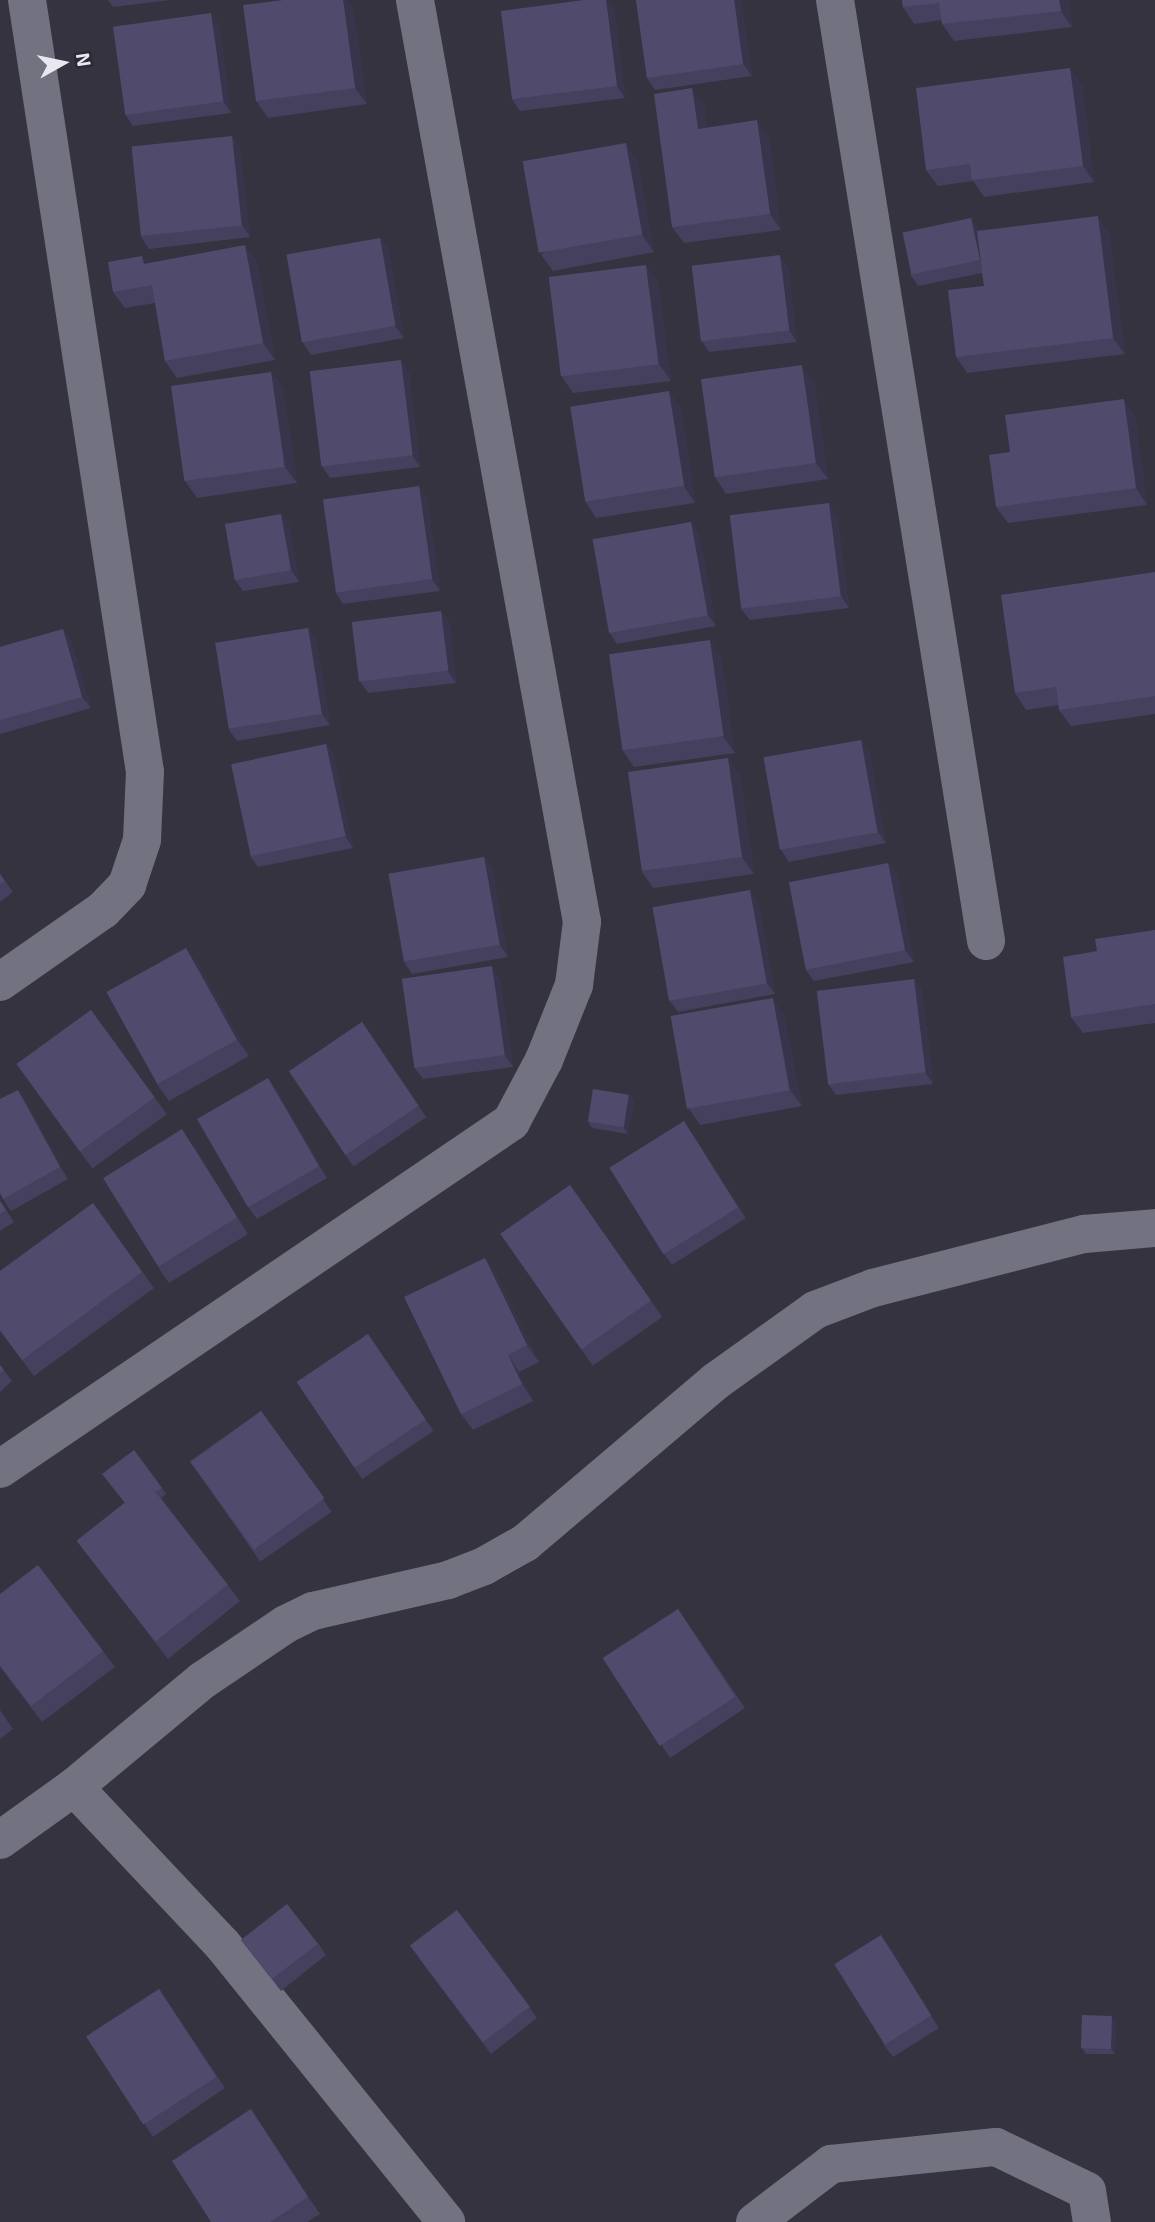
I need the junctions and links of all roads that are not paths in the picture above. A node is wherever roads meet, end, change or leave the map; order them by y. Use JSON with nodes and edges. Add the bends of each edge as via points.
{"nodes":[{"id":1,"x":27,"y":0,"type":"edge"},
{"id":2,"x":415,"y":0,"type":"edge"},
{"id":3,"x":835,"y":0,"type":"edge"},
{"id":4,"x":986,"y":941,"type":"dead end"},
{"id":5,"x":0,"y":982,"type":"edge"},
{"id":6,"x":1155,"y":1228,"type":"edge"},
{"id":7,"x":0,"y":1469,"type":"edge"},
{"id":8,"x":74,"y":1787,"type":"junction"},
{"id":9,"x":0,"y":1840,"type":"edge"},
{"id":10,"x":446,"y":2222,"type":"edge"},
{"id":11,"x":755,"y":2222,"type":"edge"},
{"id":12,"x":1092,"y":2222,"type":"edge"}],
"edges":[{"from":1,"to":5,"type":"street","via":[[144,786],[142,840],[127,885],[103,910]]},
{"from":2,"to":7,"type":"street","via":[[582,922],[574,985],[544,1060],[511,1122]]},
{"from":3,"to":4,"type":"street"},
{"from":6,"to":8,"type":"street","via":[[1084,1234],[873,1288],[816,1310],[716,1381],[526,1543],[448,1580],[313,1611],[286,1624],[203,1680]]},
{"from":8,"to":9,"type":"street"},
{"from":8,"to":10,"type":"street","via":[[222,1944]]},
{"from":11,"to":12,"type":"street","via":[[831,2164],[996,2147],[1087,2190]]}]}
